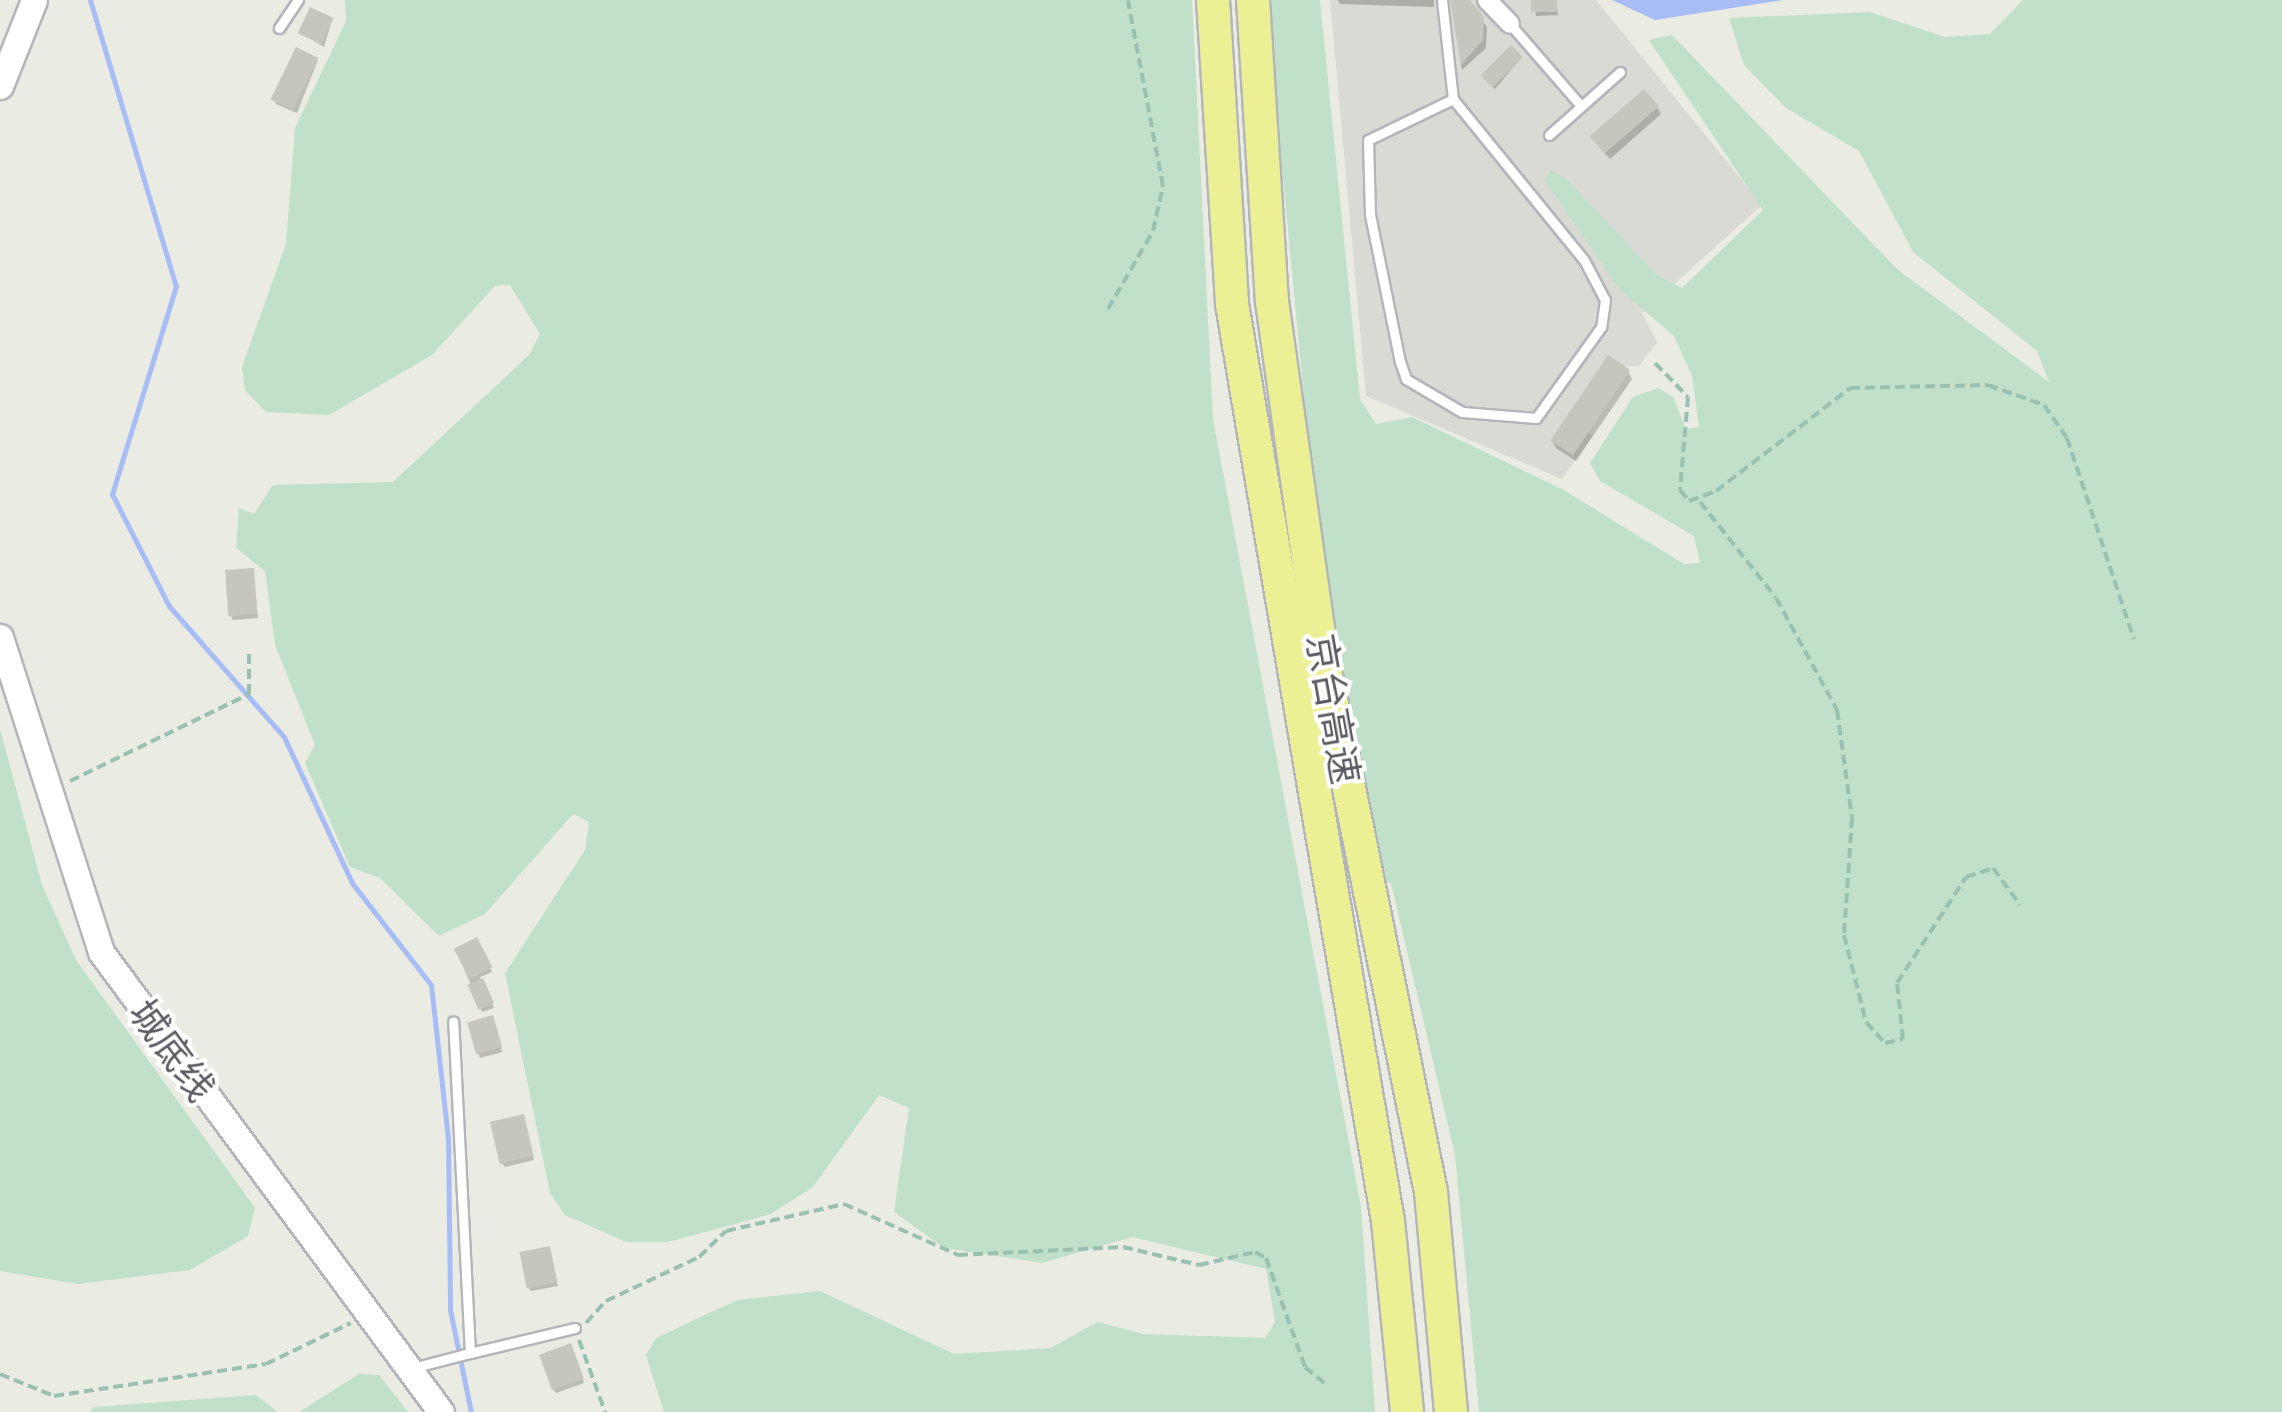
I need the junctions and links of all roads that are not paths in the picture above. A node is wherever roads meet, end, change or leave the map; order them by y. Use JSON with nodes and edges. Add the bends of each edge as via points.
{"nodes":[{"id":1,"x":34,"y":0,"type":"edge"},
{"id":2,"x":298,"y":0,"type":"edge"},
{"id":3,"x":1213,"y":0,"type":"edge"},
{"id":4,"x":1253,"y":0,"type":"edge"},
{"id":5,"x":1442,"y":0,"type":"edge"},
{"id":6,"x":1487,"y":0,"type":"edge"},
{"id":7,"x":1510,"y":24,"type":"joint"},
{"id":8,"x":279,"y":28,"type":"dead end"},
{"id":9,"x":1620,"y":72,"type":"dead end"},
{"id":10,"x":0,"y":86,"type":"edge"},
{"id":11,"x":1453,"y":100,"type":"junction"},
{"id":12,"x":1581,"y":106,"type":"junction"},
{"id":13,"x":1549,"y":135,"type":"dead end"},
{"id":14,"x":0,"y":637,"type":"edge"},
{"id":15,"x":453,"y":1021,"type":"dead end"},
{"id":16,"x":575,"y":1328,"type":"road end"},
{"id":17,"x":470,"y":1353,"type":"junction"},
{"id":18,"x":410,"y":1368,"type":"junction"},
{"id":19,"x":441,"y":1412,"type":"edge"},
{"id":20,"x":1408,"y":1412,"type":"edge"},
{"id":21,"x":1451,"y":1412,"type":"edge"}],
"edges":[{"from":1,"to":10,"type":"main road"},
{"from":2,"to":8,"type":"lane"},
{"from":3,"to":20,"type":"highway","name":"京台高速","via":[[1232,304],[1388,1221]]},
{"from":4,"to":21,"type":"highway","name":"京台高速","via":[[1272,301],[1315,611],[1432,1192]]},
{"from":5,"to":11,"type":"lane"},
{"from":6,"to":7,"type":"street"},
{"from":7,"to":12,"type":"lane"},
{"from":9,"to":12,"type":"lane"},
{"from":11,"to":11,"type":"lane","via":[[1584,260],[1606,300],[1600,327],[1536,418],[1504,422],[1462,412],[1406,379],[1400,362],[1370,216],[1368,140]]},
{"from":12,"to":13,"type":"lane"},
{"from":14,"to":18,"type":"main road","name":"城底线","via":[[101,952]]},
{"from":15,"to":17,"type":"lane"},
{"from":16,"to":17,"type":"lane"},
{"from":17,"to":18,"type":"lane"},
{"from":18,"to":19,"type":"main road","name":"城底线"}]}
